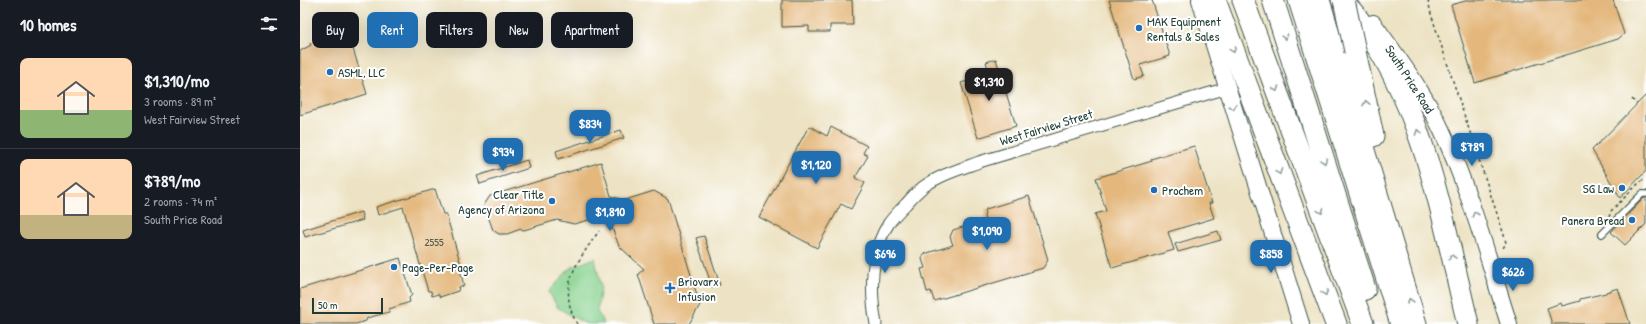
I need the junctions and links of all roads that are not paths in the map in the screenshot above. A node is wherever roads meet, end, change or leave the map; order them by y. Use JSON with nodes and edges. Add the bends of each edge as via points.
{"nodes":[{"id":1,"x":1200,"y":0,"type":"edge"},
{"id":2,"x":1215,"y":0,"type":"edge"},
{"id":3,"x":1243,"y":0,"type":"edge"},
{"id":4,"x":1273,"y":0,"type":"edge"},
{"id":5,"x":1289,"y":0,"type":"edge"},
{"id":6,"x":1299,"y":0,"type":"edge"},
{"id":7,"x":1319,"y":0,"type":"edge"},
{"id":8,"x":1343,"y":0,"type":"edge"},
{"id":9,"x":1354,"y":0,"type":"edge"},
{"id":10,"x":1346,"y":54,"type":"junction"},
{"id":11,"x":1227,"y":88,"type":"junction"},
{"id":12,"x":1646,"y":194,"type":"edge"},
{"id":13,"x":1602,"y":234,"type":"dead end"},
{"id":14,"x":876,"y":324,"type":"edge"},
{"id":15,"x":1301,"y":324,"type":"edge"},
{"id":16,"x":1336,"y":324,"type":"edge"},
{"id":17,"x":1363,"y":324,"type":"edge"},
{"id":18,"x":1376,"y":324,"type":"edge"},
{"id":19,"x":1389,"y":324,"type":"edge"},
{"id":20,"x":1401,"y":324,"type":"edge"},
{"id":21,"x":1416,"y":324,"type":"edge"},
{"id":22,"x":1468,"y":324,"type":"edge"},
{"id":23,"x":1509,"y":324,"type":"edge"}],
"edges":[{"from":1,"to":11,"type":"main road"},
{"from":2,"to":16,"type":"highway","one_way":true},
{"from":3,"to":17,"type":"highway","one_way":true},
{"from":4,"to":18,"type":"highway","one_way":true},
{"from":5,"to":19,"type":"highway"},
{"from":6,"to":20,"type":"highway"},
{"from":7,"to":10,"type":"highway"},
{"from":8,"to":10,"type":"highway","bridge":true},
{"from":22,"to":8,"type":"highway","one_way":true,"via":[[1435,185],[1414,121],[1387,65],[1364,26]]},
{"from":23,"to":9,"type":"main road","name":"South Price Road","one_way":true,"via":[[1468,195],[1441,130],[1410,75]]},
{"from":21,"to":10,"type":"highway","one_way":true},
{"from":11,"to":14,"type":"street","name":"West Fairview Street","via":[[979,162],[949,173],[920,190],[889,223],[880,241],[875,261],[872,296]]},
{"from":11,"to":15,"type":"main road","one_way":true},
{"from":12,"to":13,"type":"lane","via":[[1642,194]]}]}
